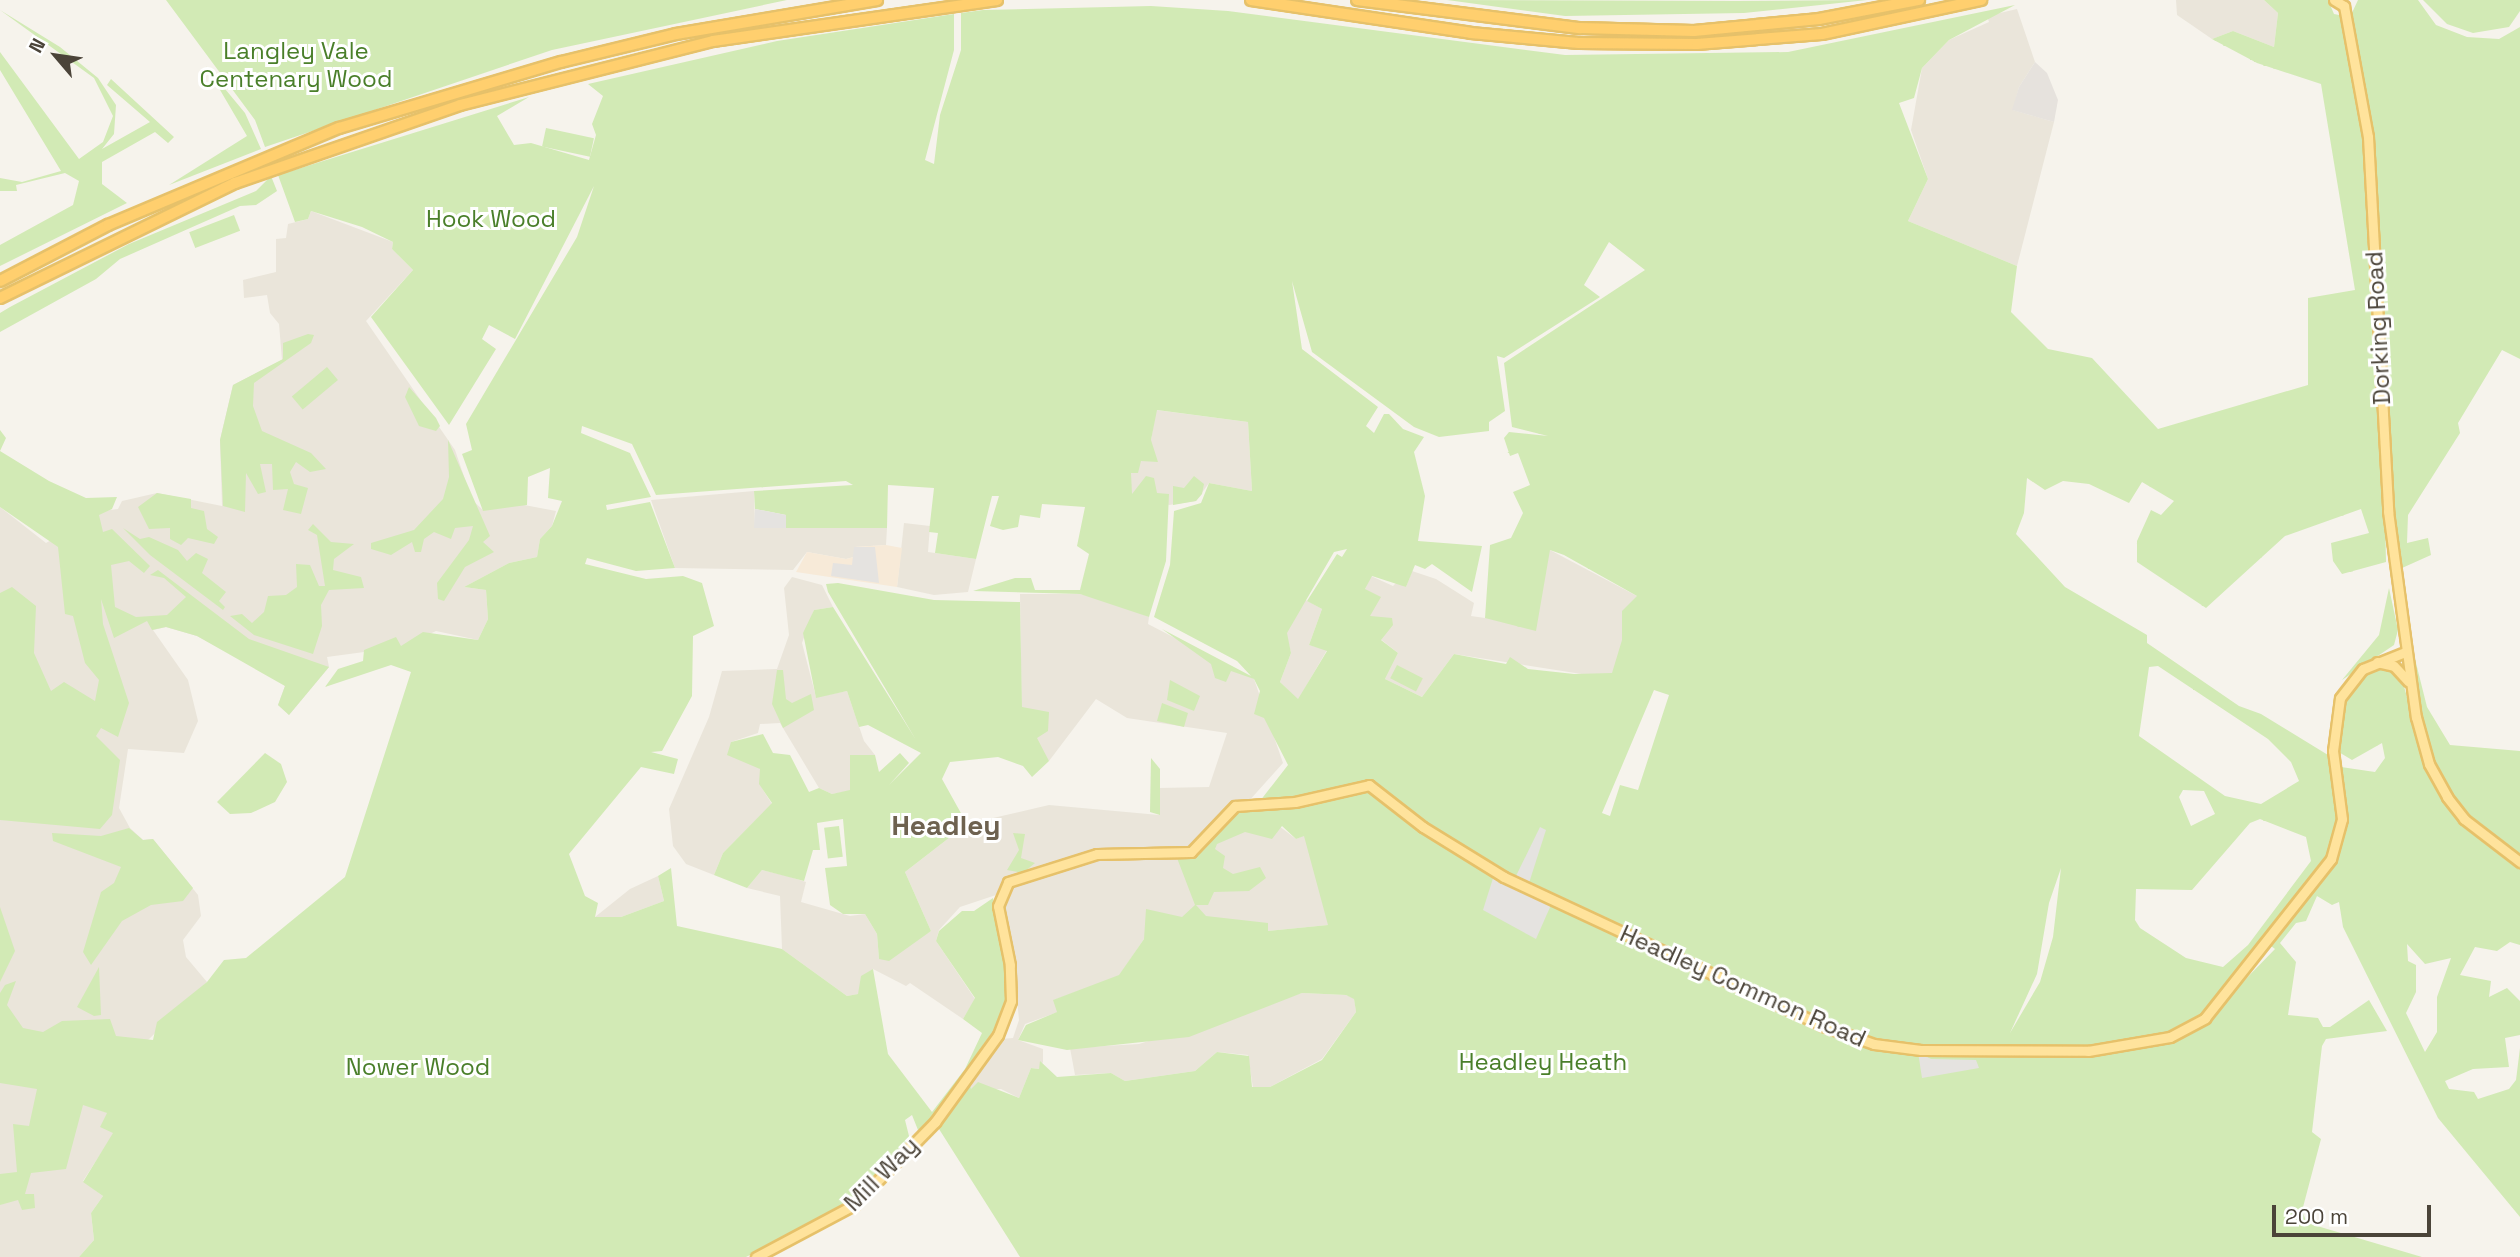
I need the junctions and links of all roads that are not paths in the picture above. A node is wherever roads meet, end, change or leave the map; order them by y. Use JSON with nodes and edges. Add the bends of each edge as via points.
{"nodes":[{"id":1,"x":877,"y":0,"type":"edge"},
{"id":2,"x":997,"y":0,"type":"edge"},
{"id":3,"x":1251,"y":0,"type":"edge"},
{"id":4,"x":1357,"y":0,"type":"edge"},
{"id":5,"x":1919,"y":0,"type":"edge"},
{"id":6,"x":1981,"y":0,"type":"edge"},
{"id":7,"x":2334,"y":0,"type":"edge"},
{"id":8,"x":2346,"y":3,"type":"edge"},
{"id":9,"x":0,"y":281,"type":"edge"},
{"id":10,"x":0,"y":298,"type":"edge"},
{"id":11,"x":2405,"y":652,"type":"junction"},
{"id":12,"x":2375,"y":662,"type":"junction"},
{"id":13,"x":2410,"y":682,"type":"junction"},
{"id":14,"x":1369,"y":785,"type":"joint"},
{"id":15,"x":2520,"y":862,"type":"edge"},
{"id":16,"x":756,"y":1257,"type":"edge"}],
"edges":[{"from":1,"to":9,"type":"highway","via":[[676,34],[339,128],[108,225]]},
{"from":2,"to":10,"type":"highway","via":[[713,41],[460,105],[235,183]]},
{"from":3,"to":6,"type":"highway","via":[[1471,33],[1579,43],[1697,44],[1822,34]]},
{"from":4,"to":5,"type":"highway","via":[[1566,27],[1693,31],[1819,19]]},
{"from":7,"to":8,"type":"main road"},
{"from":8,"to":11,"type":"main road","name":"Dorking Road","via":[[2368,137],[2388,511]]},
{"from":11,"to":12,"type":"main road","name":"Headley Common Road"},
{"from":11,"to":13,"type":"main road","name":"Dorking Road"},
{"from":12,"to":13,"type":"main road","via":[[2394,666]]},
{"from":12,"to":14,"type":"main road","name":"Headley Common Road","via":[[2353,678],[2336,709],[2334,766],[2342,819],[2326,865],[2196,1025],[2170,1037],[2088,1051],[1901,1049],[1824,1026],[1504,877],[1430,832]]},
{"from":13,"to":15,"type":"main road","name":"Dorking Road","via":[[2435,778],[2464,819]]},
{"from":14,"to":16,"type":"main road","name":"Mill Way","via":[[1295,802],[1235,806],[1192,852],[1094,855],[1007,883],[998,906],[1011,973],[1009,1016],[930,1127],[854,1205]]}]}
